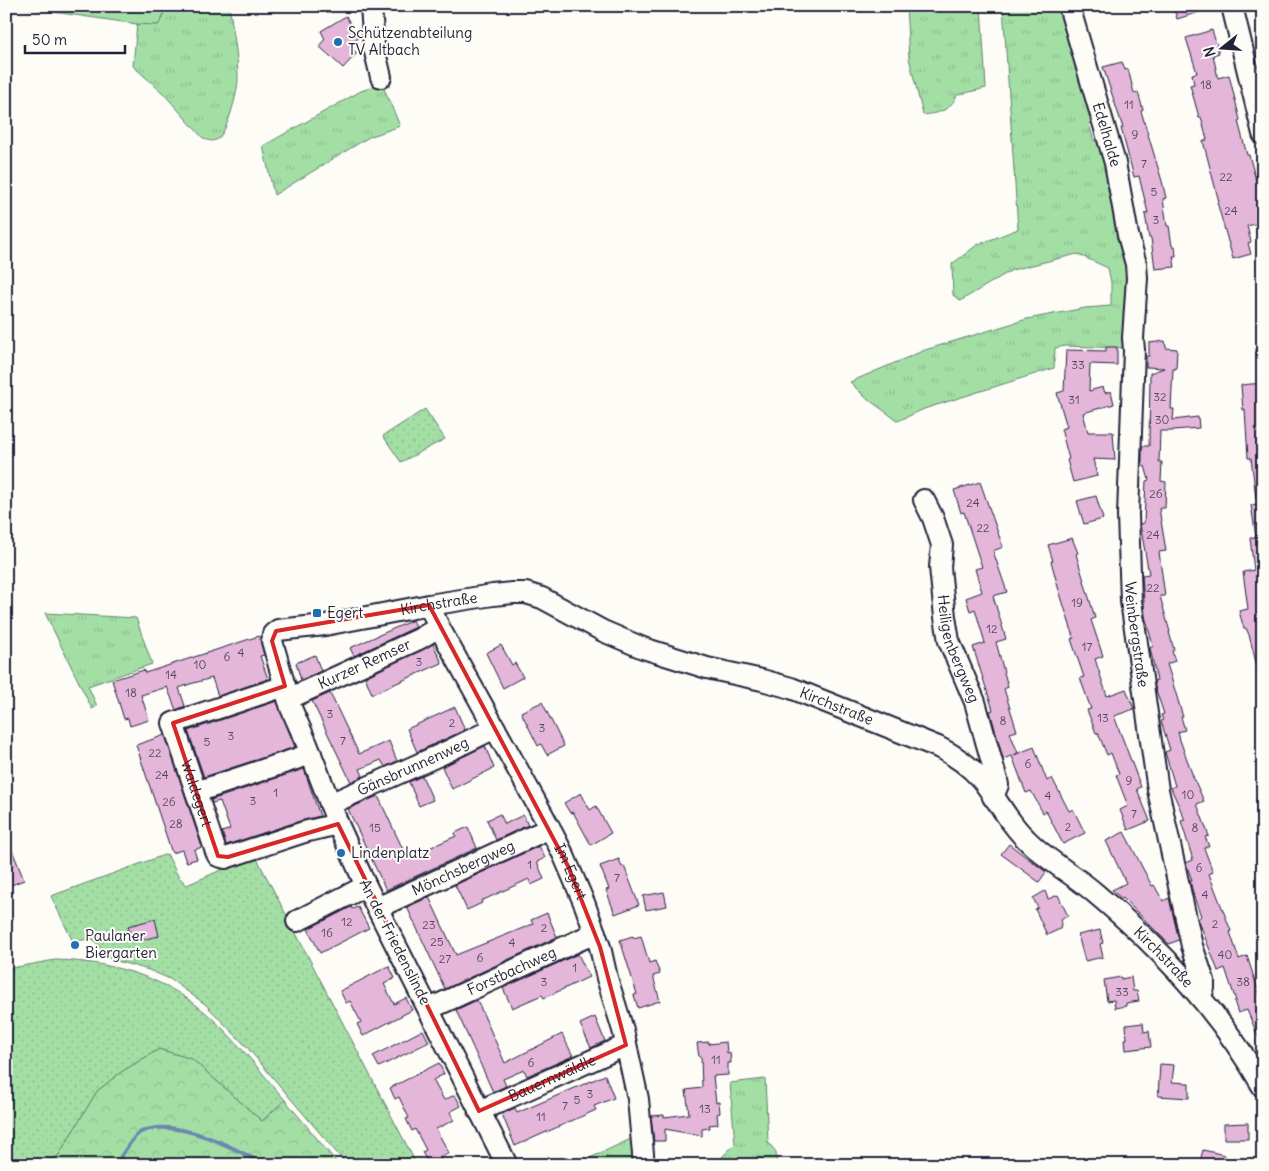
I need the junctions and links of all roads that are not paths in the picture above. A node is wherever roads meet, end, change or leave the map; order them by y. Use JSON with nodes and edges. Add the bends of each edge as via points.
{"nodes":[{"id":1,"x":371,"y":6,"type":"edge"},
{"id":2,"x":1069,"y":6,"type":"edge"},
{"id":3,"x":1232,"y":6,"type":"edge"},
{"id":4,"x":381,"y":77,"type":"dead end"},
{"id":5,"x":1263,"y":134,"type":"edge"},
{"id":6,"x":1136,"y":264,"type":"joint"},
{"id":7,"x":924,"y":500,"type":"dead end"},
{"id":8,"x":429,"y":605,"type":"junction"},
{"id":9,"x":439,"y":627,"type":"junction"},
{"id":10,"x":278,"y":630,"type":"joint"},
{"id":11,"x":287,"y":692,"type":"junction"},
{"id":12,"x":495,"y":728,"type":"junction"},
{"id":13,"x":311,"y":754,"type":"junction"},
{"id":14,"x":196,"y":792,"type":"junction"},
{"id":15,"x":993,"y":797,"type":"junction"},
{"id":16,"x":330,"y":804,"type":"junction"},
{"id":17,"x":338,"y":824,"type":"junction"},
{"id":18,"x":550,"y":828,"type":"junction"},
{"id":19,"x":366,"y":886,"type":"junction"},
{"id":20,"x":378,"y":908,"type":"junction"},
{"id":21,"x":297,"y":922,"type":"dead end"},
{"id":22,"x":595,"y":933,"type":"junction"},
{"id":23,"x":1200,"y":997,"type":"junction"},
{"id":24,"x":429,"y":1009,"type":"junction"},
{"id":25,"x":626,"y":1045,"type":"junction"},
{"id":26,"x":1263,"y":1087,"type":"edge"},
{"id":27,"x":479,"y":1111,"type":"junction"},
{"id":28,"x":507,"y":1165,"type":"edge"},
{"id":29,"x":644,"y":1165,"type":"edge"}],
"edges":[{"from":1,"to":4,"type":"street","via":[[374,48]]},
{"from":2,"to":6,"type":"street","name":"Edelhalde","via":[[1115,163]]},
{"from":3,"to":5,"type":"street"},
{"from":6,"to":23,"type":"street","name":"Weinbergstraße","via":[[1128,515],[1131,601],[1158,790],[1192,946],[1204,983]]},
{"from":7,"to":15,"type":"street","name":"Heiligenbergweg","via":[[942,545],[940,568],[949,641],[973,696],[997,780]]},
{"from":8,"to":9,"type":"street","name":"Im Egert"},
{"from":8,"to":10,"type":"street","name":"Kirchstraße","via":[[325,625]]},
{"from":8,"to":15,"type":"street","name":"Kirchstraße","via":[[513,593],[538,596],[603,631],[643,648],[707,668],[791,688],[938,747],[974,772]]},
{"from":9,"to":11,"type":"street","name":"Kurzer Remser","via":[[419,639]]},
{"from":9,"to":12,"type":"street","name":"Im Egert"},
{"from":10,"to":11,"type":"street","name":"An der Friedenslinde","via":[[272,641]]},
{"from":11,"to":13,"type":"street","name":"An der Friedenslinde"},
{"from":11,"to":14,"type":"street","name":"Waldegert","via":[[173,723]]},
{"from":12,"to":16,"type":"street","name":"Gänsbrunnenweg"},
{"from":12,"to":18,"type":"street","name":"Im Egert"},
{"from":13,"to":14,"type":"street"},
{"from":13,"to":16,"type":"street","name":"An der Friedenslinde"},
{"from":14,"to":17,"type":"street","name":"Waldegert","via":[[216,852],[222,858]]},
{"from":15,"to":23,"type":"street","name":"Kirchstraße","via":[[1023,837],[1128,921]]},
{"from":16,"to":17,"type":"street","name":"An der Friedenslinde"},
{"from":17,"to":19,"type":"street","name":"An der Friedenslinde"},
{"from":18,"to":20,"type":"street","name":"Mönchsbergweg"},
{"from":18,"to":22,"type":"street","name":"Im Egert"},
{"from":19,"to":20,"type":"street","name":"An der Friedenslinde"},
{"from":19,"to":21,"type":"street"},
{"from":20,"to":24,"type":"street","name":"An der Friedenslinde"},
{"from":22,"to":24,"type":"street","name":"Forstbachweg"},
{"from":22,"to":25,"type":"street","name":"Im Egert"},
{"from":23,"to":26,"type":"street","name":"Kirchstraße"},
{"from":24,"to":27,"type":"street","name":"An der Friedenslinde"},
{"from":25,"to":27,"type":"street","name":"Bauernwäldle"},
{"from":25,"to":29,"type":"street","name":"Im Egert","via":[[638,1099]]},
{"from":27,"to":28,"type":"street","name":"An der Friedenslinde"}]}
